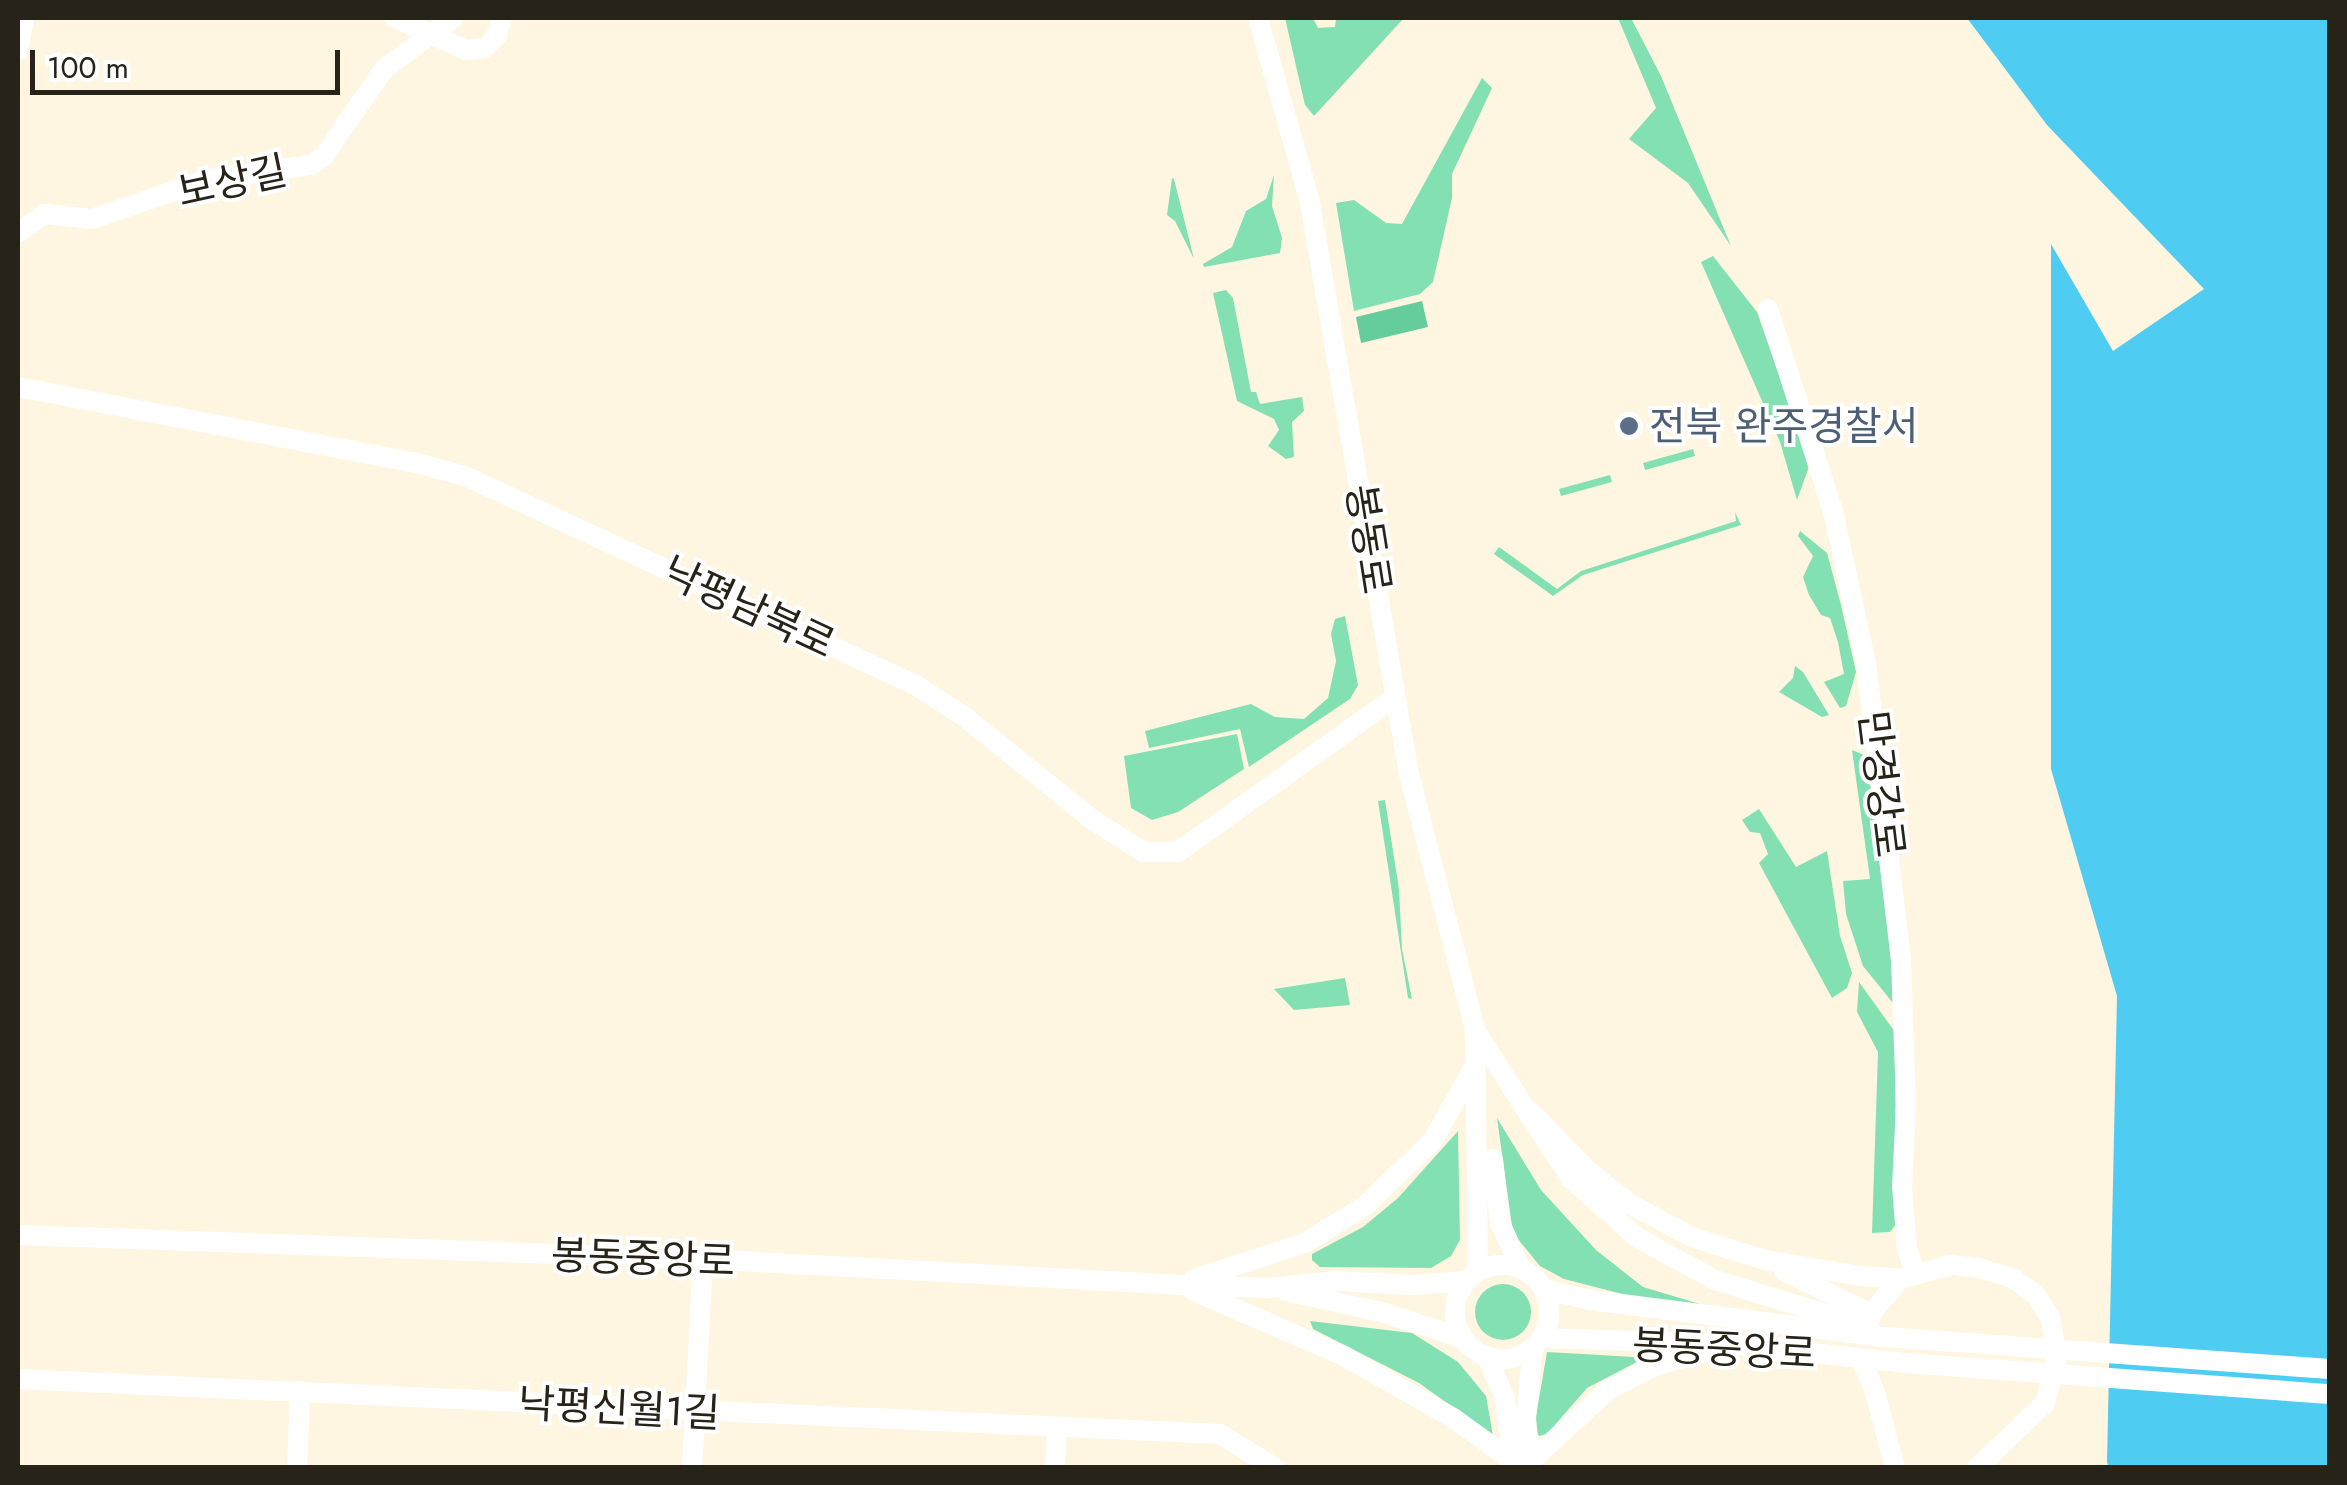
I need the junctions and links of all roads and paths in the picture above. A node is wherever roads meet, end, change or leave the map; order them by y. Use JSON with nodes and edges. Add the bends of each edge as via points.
{"nodes":[{"id":1,"x":24,"y":18,"type":"edge"},
{"id":2,"x":395,"y":18,"type":"edge"},
{"id":3,"x":452,"y":18,"type":"edge"},
{"id":4,"x":502,"y":18,"type":"edge"},
{"id":5,"x":1258,"y":18,"type":"edge"},
{"id":6,"x":430,"y":36,"type":"junction"},
{"id":7,"x":18,"y":50,"type":"edge"},
{"id":8,"x":18,"y":233,"type":"edge"},
{"id":9,"x":1768,"y":309,"type":"dead end"},
{"id":10,"x":18,"y":387,"type":"edge"},
{"id":11,"x":1395,"y":697,"type":"junction"},
{"id":12,"x":1475,"y":1028,"type":"junction"},
{"id":13,"x":1477,"y":1060,"type":"junction"},
{"id":14,"x":1530,"y":1111,"type":"junction"},
{"id":15,"x":18,"y":1234,"type":"edge"},
{"id":16,"x":703,"y":1259,"type":"junction"},
{"id":17,"x":1765,"y":1260,"type":"junction"},
{"id":18,"x":1521,"y":1269,"type":"junction"},
{"id":19,"x":1472,"y":1276,"type":"junction"},
{"id":20,"x":1907,"y":1276,"type":"junction"},
{"id":21,"x":1178,"y":1285,"type":"junction"},
{"id":22,"x":1269,"y":1288,"type":"junction"},
{"id":23,"x":1544,"y":1289,"type":"junction"},
{"id":24,"x":1872,"y":1327,"type":"junction"},
{"id":25,"x":1462,"y":1338,"type":"junction"},
{"id":26,"x":1537,"y":1343,"type":"junction"},
{"id":27,"x":1730,"y":1344,"type":"junction"},
{"id":28,"x":1488,"y":1356,"type":"junction"},
{"id":29,"x":1861,"y":1358,"type":"junction"},
{"id":30,"x":2330,"y":1369,"type":"edge"},
{"id":31,"x":18,"y":1378,"type":"edge"},
{"id":32,"x":300,"y":1391,"type":"junction"},
{"id":33,"x":2330,"y":1394,"type":"edge"},
{"id":34,"x":695,"y":1413,"type":"junction"},
{"id":35,"x":1058,"y":1428,"type":"junction"},
{"id":36,"x":1522,"y":1464,"type":"edge"},
{"id":37,"x":297,"y":1468,"type":"edge"},
{"id":38,"x":692,"y":1468,"type":"edge"},
{"id":39,"x":1055,"y":1468,"type":"edge"},
{"id":40,"x":1275,"y":1468,"type":"edge"},
{"id":41,"x":1894,"y":1468,"type":"edge"},
{"id":42,"x":1976,"y":1468,"type":"edge"}],
"edges":[{"from":1,"to":7,"type":"street"},
{"from":2,"to":6,"type":"street"},
{"from":3,"to":6,"type":"street","name":"보상길"},
{"from":4,"to":6,"type":"street","via":[[484,48],[466,50]]},
{"from":5,"to":11,"type":"street","name":"봉동로","via":[[1309,198]]},
{"from":6,"to":8,"type":"street","name":"보상길","via":[[384,69],[324,156],[311,164],[209,179],[92,219],[44,214]]},
{"from":9,"to":20,"type":"street","name":"만경강로","via":[[1833,511],[1866,664],[1902,960]]},
{"from":10,"to":11,"type":"street","name":"낙평남북로","via":[[464,476],[917,686],[1142,852],[1178,852]]},
{"from":11,"to":12,"type":"street","name":"봉동로","via":[[1408,774]]},
{"from":12,"to":13,"type":"street","name":"봉동로"},
{"from":12,"to":14,"type":"street"},
{"from":13,"to":18,"type":"street","name":"봉동로","via":[[1491,1089],[1498,1208]]},
{"from":13,"to":19,"type":"street","name":"봉동로"},
{"from":13,"to":21,"type":"street","via":[[1434,1140],[1366,1205],[1304,1242]]},
{"from":14,"to":17,"type":"street","via":[[1586,1169],[1646,1215]]},
{"from":14,"to":24,"type":"street","via":[[1570,1178],[1638,1238],[1715,1280]]},
{"from":15,"to":16,"type":"street","name":"봉동중앙로"},
{"from":16,"to":21,"type":"street","name":"봉동중앙로"},
{"from":16,"to":34,"type":"street"},
{"from":17,"to":20,"type":"street"},
{"from":17,"to":24,"type":"street"},
{"from":18,"to":19,"type":"street","name":"봉동중앙로","via":[[1507,1265]]},
{"from":18,"to":23,"type":"street","name":"봉동중앙로"},
{"from":19,"to":22,"type":"street","name":"봉동중앙로","via":[[1414,1285],[1335,1281]]},
{"from":19,"to":25,"type":"street","via":[[1455,1309]]},
{"from":20,"to":24,"type":"street"},
{"from":20,"to":42,"type":"street","via":[[1951,1265],[2014,1279],[2050,1316],[2057,1357],[2045,1402]]},
{"from":21,"to":22,"type":"street","name":"봉동중앙로"},
{"from":21,"to":36,"type":"street","via":[[1344,1356]]},
{"from":22,"to":25,"type":"street","name":"봉동중앙로","via":[[1384,1312]]},
{"from":23,"to":24,"type":"street","name":"봉동중앙로","via":[[1590,1300]]},
{"from":23,"to":26,"type":"street","via":[[1548,1305]]},
{"from":24,"to":30,"type":"street","via":[[1909,1336]]},
{"from":25,"to":28,"type":"street","name":"봉동중앙로"},
{"from":26,"to":27,"type":"street","name":"봉동중앙로"},
{"from":26,"to":28,"type":"street","name":"봉동중앙로","via":[[1503,1359]]},
{"from":26,"to":36,"type":"street"},
{"from":27,"to":29,"type":"street","name":"봉동중앙로"},
{"from":27,"to":36,"type":"street","via":[[1628,1378]]},
{"from":28,"to":36,"type":"street"},
{"from":29,"to":33,"type":"street","name":"봉동중앙로"},
{"from":29,"to":41,"type":"street"},
{"from":31,"to":32,"type":"street","name":"낙평신월1길"},
{"from":32,"to":34,"type":"street","name":"낙평신월1길"},
{"from":32,"to":37,"type":"street"},
{"from":34,"to":35,"type":"street","name":"낙평신월1길"},
{"from":34,"to":38,"type":"street"},
{"from":35,"to":39,"type":"street"},
{"from":35,"to":40,"type":"street","name":"낙평신월1길","via":[[1220,1434]]}]}
